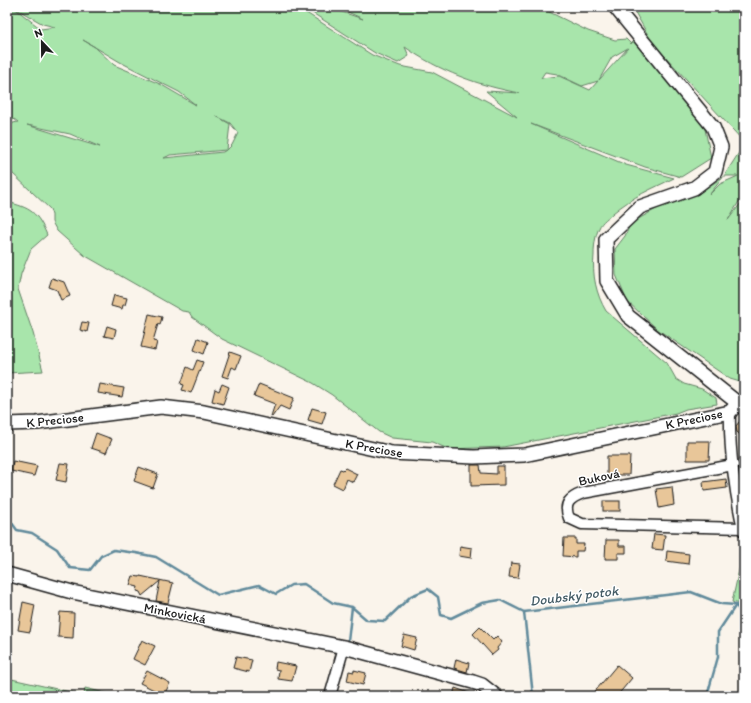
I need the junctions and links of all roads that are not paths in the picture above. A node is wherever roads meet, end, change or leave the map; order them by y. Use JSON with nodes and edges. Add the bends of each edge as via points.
{"nodes":[{"id":1,"x":615,"y":7,"type":"edge"},
{"id":2,"x":737,"y":408,"type":"edge"},
{"id":3,"x":7,"y":424,"type":"edge"},
{"id":4,"x":734,"y":465,"type":"junction"},
{"id":5,"x":744,"y":530,"type":"edge"},
{"id":6,"x":7,"y":574,"type":"edge"},
{"id":7,"x":344,"y":647,"type":"junction"},
{"id":8,"x":330,"y":696,"type":"edge"},
{"id":9,"x":496,"y":696,"type":"edge"}],
"edges":[{"from":1,"to":2,"type":"street","via":[[713,127],[721,148],[715,172],[694,188],[640,207],[606,240],[607,281],[628,316]]},
{"from":2,"to":3,"type":"street","name":"K Preciose","via":[[524,455],[474,457],[392,453],[204,412],[161,407],[37,423]]},
{"from":2,"to":4,"type":"street","name":"Buková","via":[[730,428]]},
{"from":4,"to":5,"type":"street","name":"Buková"},
{"from":4,"to":5,"type":"street","name":"Buková","via":[[583,493],[566,503],[566,510],[569,518],[582,524]]},
{"from":6,"to":7,"type":"street","name":"Minkovická","via":[[95,597]]},
{"from":7,"to":8,"type":"street"},
{"from":7,"to":9,"type":"street","name":"Minkovická","via":[[473,682],[482,685]]}]}
